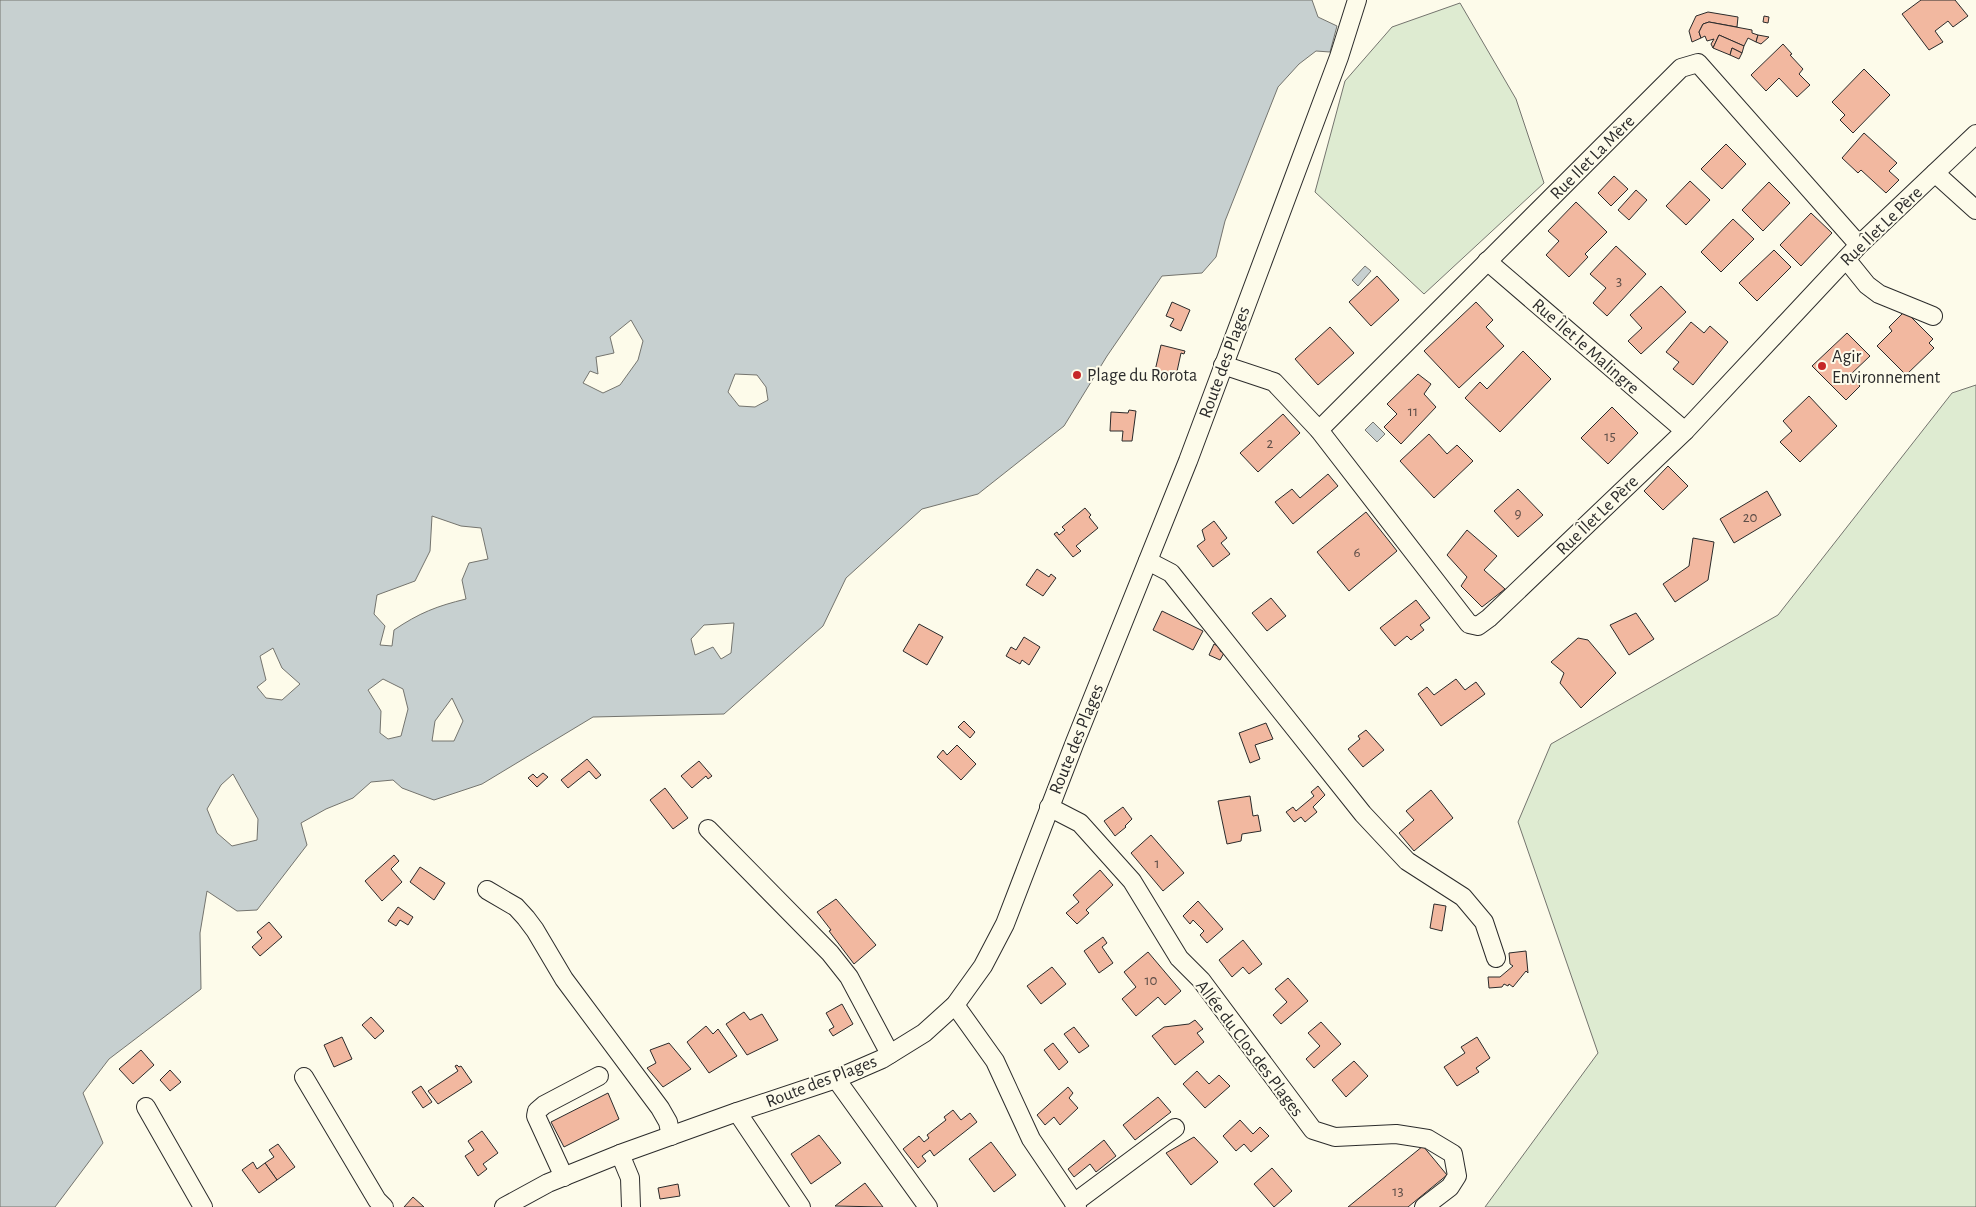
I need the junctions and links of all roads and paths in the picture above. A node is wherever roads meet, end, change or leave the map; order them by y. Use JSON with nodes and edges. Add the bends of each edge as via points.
{"nodes":[{"id":1,"x":1355,"y":8,"type":"edge"},
{"id":2,"x":1976,"y":134,"type":"edge"},
{"id":3,"x":1935,"y":173,"type":"junction"},
{"id":4,"x":1976,"y":210,"type":"edge"},
{"id":5,"x":1859,"y":245,"type":"junction"},
{"id":6,"x":1846,"y":259,"type":"junction"},
{"id":7,"x":1487,"y":261,"type":"junction"},
{"id":8,"x":1933,"y":316,"type":"dead end"},
{"id":9,"x":1223,"y":365,"type":"junction"},
{"id":10,"x":1318,"y":430,"type":"junction"},
{"id":11,"x":1685,"y":431,"type":"junction"},
{"id":12,"x":1148,"y":560,"type":"junction"},
{"id":13,"x":1049,"y":807,"type":"junction"},
{"id":14,"x":708,"y":829,"type":"dead end"},
{"id":15,"x":487,"y":890,"type":"dead end"},
{"id":16,"x":1496,"y":958,"type":"dead end"},
{"id":17,"x":955,"y":1005,"type":"junction"},
{"id":18,"x":890,"y":1054,"type":"junction"},
{"id":19,"x":599,"y":1076,"type":"dead end"},
{"id":20,"x":304,"y":1078,"type":"dead end"},
{"id":21,"x":836,"y":1079,"type":"junction"},
{"id":22,"x":146,"y":1107,"type":"dead end"},
{"id":23,"x":737,"y":1112,"type":"junction"},
{"id":24,"x":1175,"y":1128,"type":"dead end"},
{"id":25,"x":671,"y":1136,"type":"junction"},
{"id":26,"x":620,"y":1154,"type":"junction"},
{"id":27,"x":564,"y":1177,"type":"junction"},
{"id":28,"x":1076,"y":1205,"type":"edge"},
{"id":29,"x":203,"y":1207,"type":"edge"},
{"id":30,"x":384,"y":1207,"type":"edge"},
{"id":31,"x":504,"y":1207,"type":"edge"},
{"id":32,"x":631,"y":1207,"type":"edge"},
{"id":33,"x":801,"y":1207,"type":"edge"},
{"id":34,"x":928,"y":1207,"type":"edge"},
{"id":35,"x":1424,"y":1207,"type":"edge"}],
"edges":[{"from":1,"to":9,"type":"street","name":"Route des Plages"},
{"from":2,"to":3,"type":"street","name":"Rue Îlet Le Père"},
{"from":3,"to":4,"type":"street"},
{"from":3,"to":5,"type":"street","name":"Rue Îlet Le Père"},
{"from":5,"to":6,"type":"street","name":"Rue Îlet Le Père"},
{"from":5,"to":7,"type":"street","name":"Rue Ilet La Mère","via":[[1698,63],[1681,68]]},
{"from":6,"to":8,"type":"street","via":[[1867,285],[1880,294]]},
{"from":6,"to":11,"type":"street","name":"Rue Îlet Le Père"},
{"from":7,"to":10,"type":"street","name":"Rue Ilet La Mère"},
{"from":7,"to":11,"type":"street","name":"Rue Îlet le Malingre"},
{"from":9,"to":10,"type":"street","name":"Rue Îlet Le Père","via":[[1274,382]]},
{"from":9,"to":12,"type":"street","name":"Route des Plages"},
{"from":10,"to":11,"type":"street","name":"Rue Îlet Le Père","via":[[1469,624],[1478,626]]},
{"from":12,"to":13,"type":"street","name":"Route des Plages"},
{"from":12,"to":16,"type":"street","via":[[1172,572],[1362,814],[1407,861],[1463,897],[1484,922]]},
{"from":13,"to":17,"type":"street","name":"Route des Plages","via":[[1004,924],[983,966]]},
{"from":13,"to":35,"type":"street","name":"Allée du Clos des Plages","via":[[1080,823],[1132,881],[1179,958],[1201,980],[1313,1130],[1335,1136],[1396,1134],[1428,1139],[1453,1154],[1457,1176],[1450,1187]]},
{"from":14,"to":18,"type":"street","via":[[830,953],[848,976]]},
{"from":15,"to":25,"type":"street","via":[[516,907],[535,930],[564,979],[660,1108]]},
{"from":17,"to":18,"type":"street","name":"Route des Plages","via":[[924,1033]]},
{"from":17,"to":28,"type":"street","via":[[995,1061],[1031,1139]]},
{"from":18,"to":21,"type":"street","name":"Route des Plages"},
{"from":19,"to":27,"type":"street","via":[[537,1111],[536,1116]]},
{"from":20,"to":30,"type":"street"},
{"from":21,"to":23,"type":"street","name":"Route des Plages"},
{"from":21,"to":34,"type":"street"},
{"from":22,"to":29,"type":"street"},
{"from":23,"to":25,"type":"street","name":"Route des Plages"},
{"from":23,"to":33,"type":"street"},
{"from":24,"to":28,"type":"street"},
{"from":25,"to":26,"type":"street","name":"Route des Plages"},
{"from":26,"to":27,"type":"street","name":"Route des Plages"},
{"from":26,"to":32,"type":"street","via":[[630,1178]]},
{"from":27,"to":31,"type":"street","name":"Route des Plages"}]}
